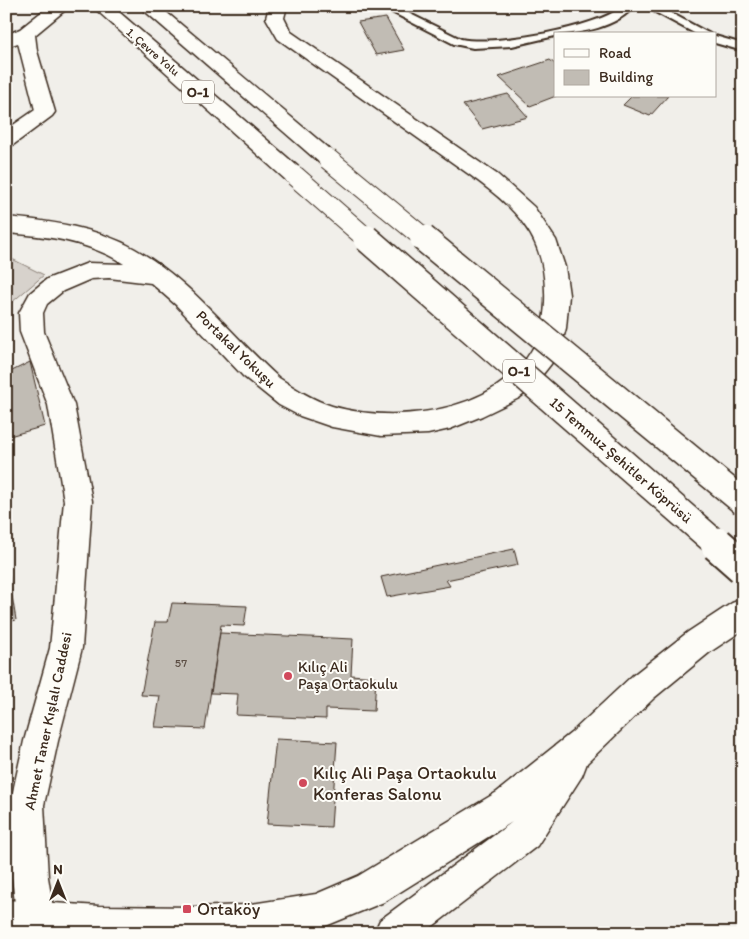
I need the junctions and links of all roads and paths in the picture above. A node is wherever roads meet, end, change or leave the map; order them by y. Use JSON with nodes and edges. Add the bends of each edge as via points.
{"nodes":[{"id":1,"x":61,"y":6,"type":"edge"},
{"id":2,"x":101,"y":6,"type":"edge"},
{"id":3,"x":148,"y":6,"type":"edge"},
{"id":4,"x":278,"y":6,"type":"edge"},
{"id":5,"x":385,"y":6,"type":"edge"},
{"id":6,"x":629,"y":6,"type":"edge"},
{"id":7,"x":649,"y":6,"type":"edge"},
{"id":8,"x":560,"y":32,"type":"edge"},
{"id":9,"x":701,"y":32,"type":"edge"},
{"id":10,"x":26,"y":33,"type":"junction"},
{"id":11,"x":554,"y":33,"type":"edge"},
{"id":12,"x":716,"y":39,"type":"edge"},
{"id":13,"x":6,"y":42,"type":"edge"},
{"id":14,"x":743,"y":48,"type":"edge"},
{"id":15,"x":6,"y":140,"type":"edge"},
{"id":16,"x":295,"y":176,"type":"joint"},
{"id":17,"x":6,"y":225,"type":"edge"},
{"id":18,"x":159,"y":277,"type":"junction"},
{"id":19,"x":743,"y":502,"type":"edge"},
{"id":20,"x":743,"y":567,"type":"edge"},
{"id":21,"x":743,"y":613,"type":"edge"},
{"id":22,"x":583,"y":745,"type":"junction"},
{"id":23,"x":26,"y":924,"type":"edge"},
{"id":24,"x":392,"y":933,"type":"edge"}],
"edges":[{"from":1,"to":10,"type":"main road"},
{"from":2,"to":16,"type":"main road","name":"1. Çevre Yolu","number":"O-1"},
{"from":3,"to":19,"type":"main road","number":"O-1","bridge":true,"via":[[328,160]]},
{"from":4,"to":18,"type":"main road","name":"Portakal Yokuşu","via":[[276,18],[284,35],[502,189],[534,222],[551,254],[557,282],[558,310],[550,346],[534,369],[511,391],[450,418],[398,427],[349,422],[313,411],[271,386],[198,311]]},
{"from":5,"to":11,"type":"lane","via":[[458,42],[473,45],[512,43]]},
{"from":6,"to":8,"type":"lane","via":[[604,22]]},
{"from":7,"to":9,"type":"lane"},
{"from":10,"to":13,"type":"main road"},
{"from":10,"to":15,"type":"main road","via":[[45,112]]},
{"from":12,"to":14,"type":"lane"},
{"from":16,"to":20,"type":"main road","name":"15 Temmuz Şehitler Köprüsü","number":"O-1","bridge":true},
{"from":17,"to":18,"type":"main road","name":"Portakal Yokuşu","via":[[87,238],[127,255]]},
{"from":18,"to":23,"type":"main road","name":"Ahmet Taner Kışlalı Caddesi","via":[[109,270],[88,271],[55,285],[38,299],[31,313],[32,332],[61,405],[78,501],[66,648],[28,805],[30,877]]},
{"from":21,"to":22,"type":"main road","via":[[699,642],[643,686]]},
{"from":22,"to":23,"type":"main road","via":[[500,810],[371,889],[316,912],[246,924]]},
{"from":22,"to":24,"type":"main road","via":[[525,834]]}]}
